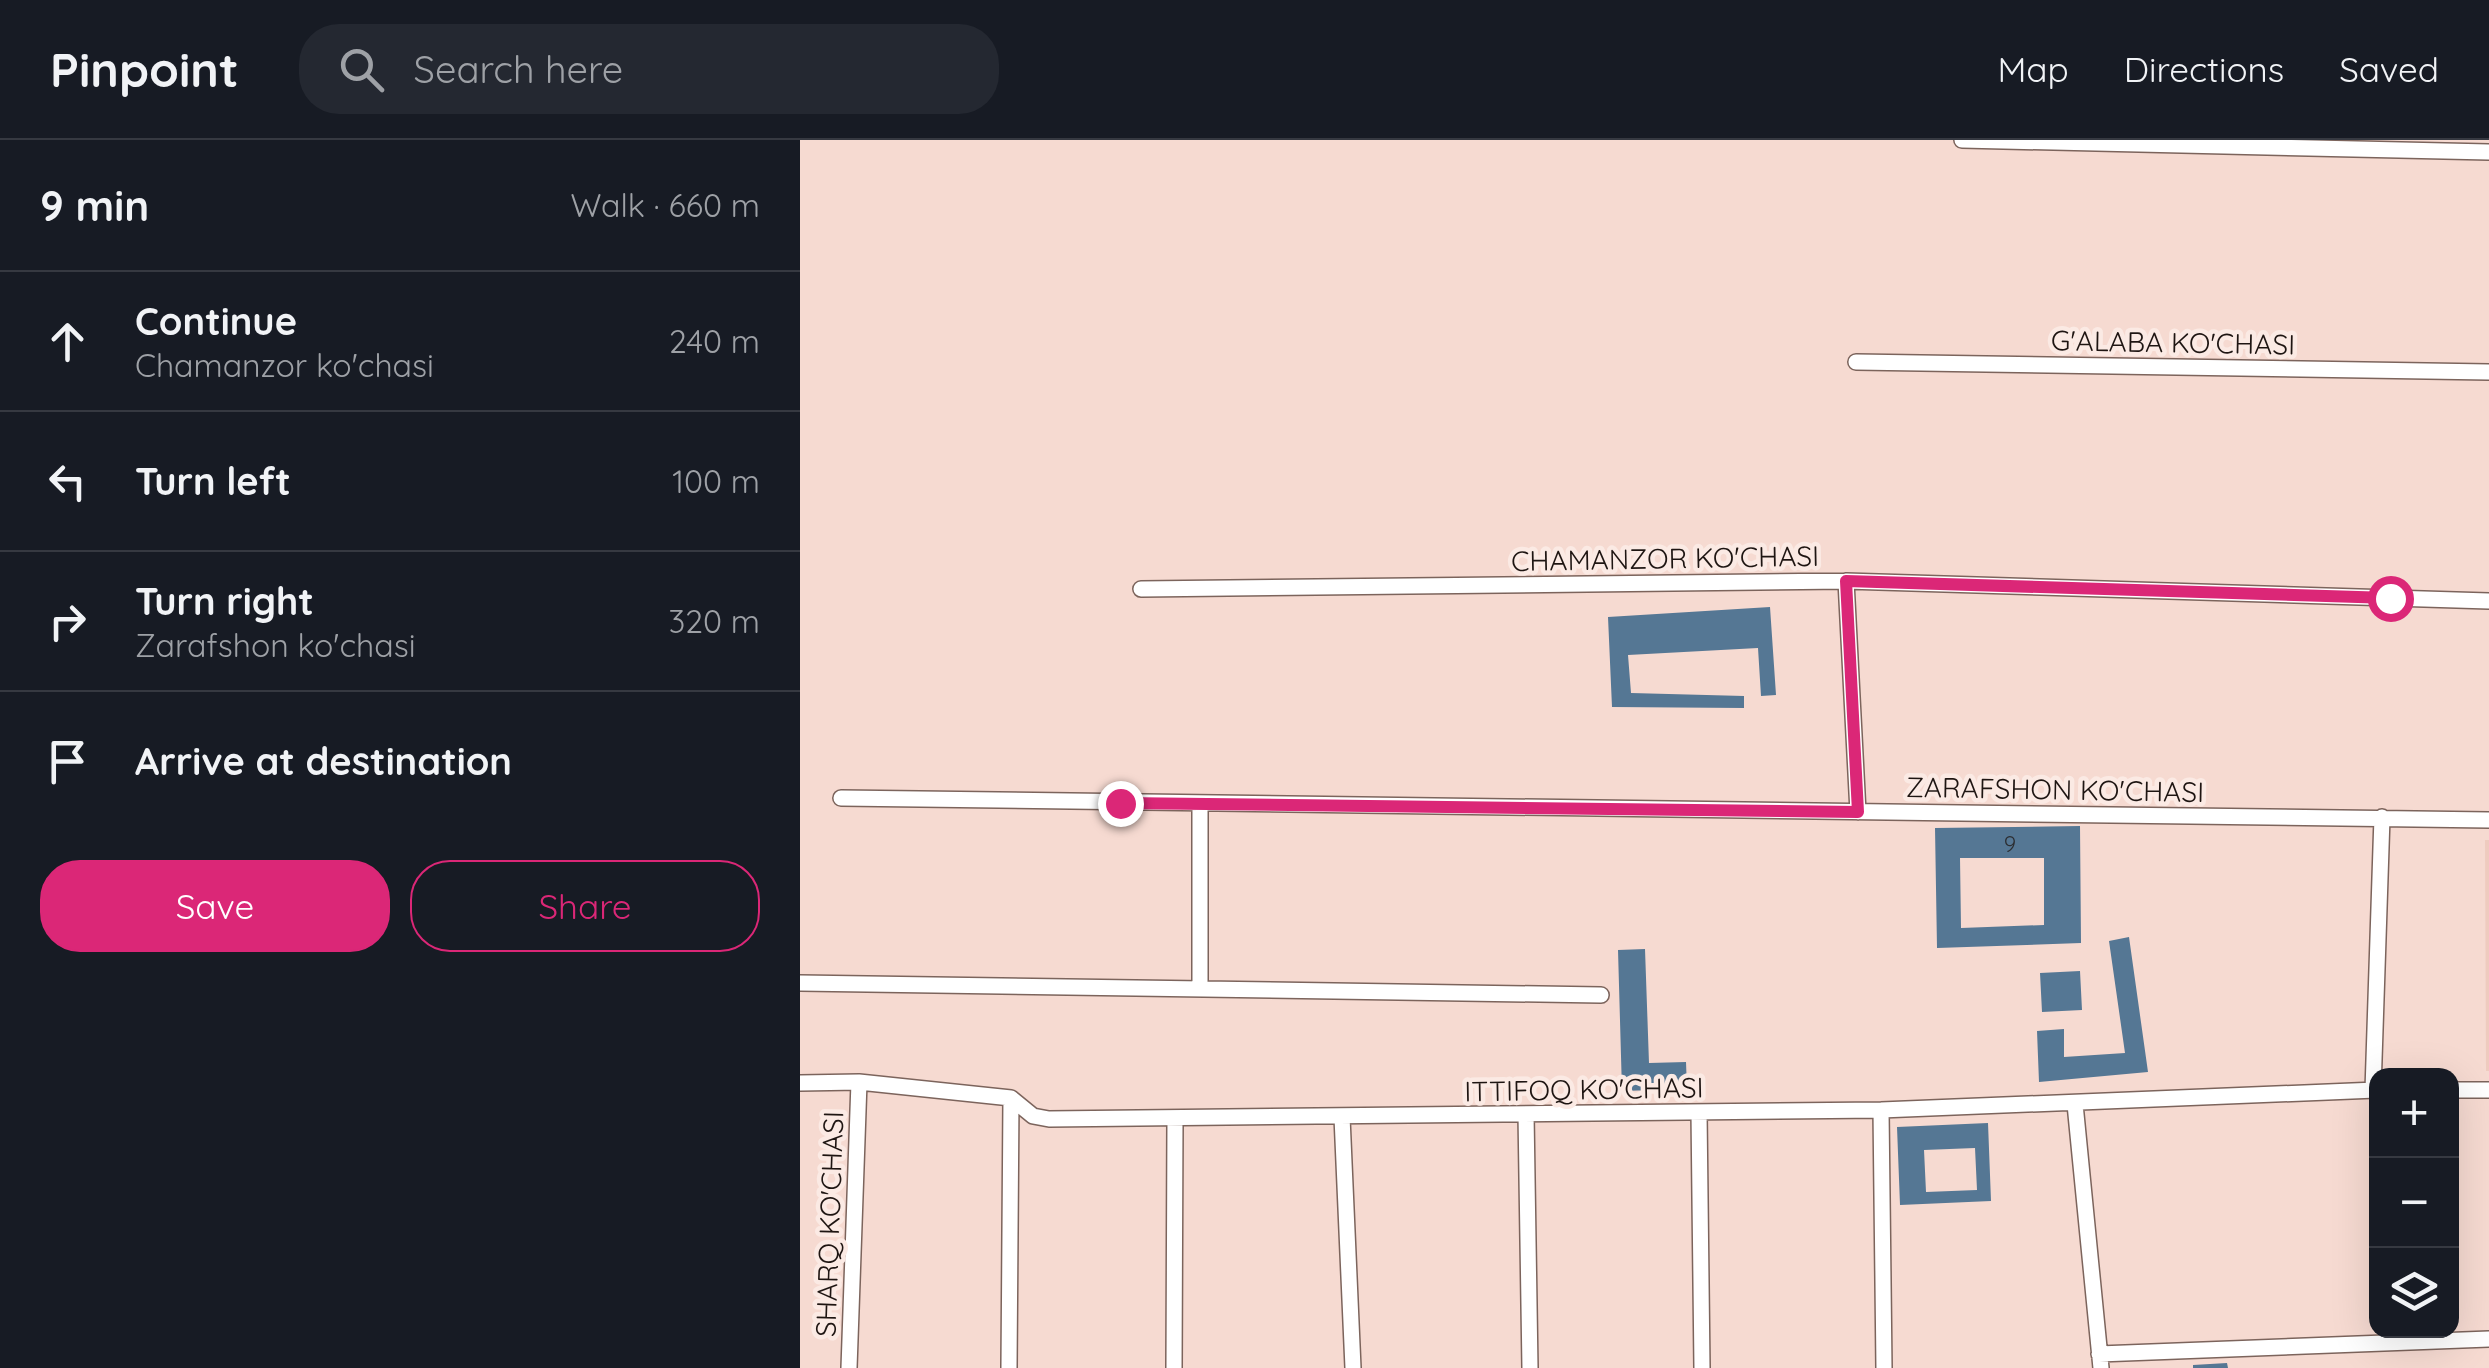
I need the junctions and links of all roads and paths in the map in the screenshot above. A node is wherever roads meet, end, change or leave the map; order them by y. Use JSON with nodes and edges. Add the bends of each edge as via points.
{"nodes":[{"id":1,"x":1962,"y":140,"type":"edge"},
{"id":2,"x":2489,"y":152,"type":"edge"},
{"id":3,"x":1856,"y":362,"type":"dead end"},
{"id":4,"x":2489,"y":372,"type":"edge"},
{"id":5,"x":1846,"y":581,"type":"junction"},
{"id":6,"x":1141,"y":589,"type":"dead end"},
{"id":7,"x":2489,"y":601,"type":"edge"},
{"id":8,"x":842,"y":798,"type":"dead end"},
{"id":9,"x":1200,"y":804,"type":"junction"},
{"id":10,"x":1858,"y":812,"type":"junction"},
{"id":11,"x":2382,"y":817,"type":"junction"},
{"id":12,"x":2489,"y":820,"type":"edge"},
{"id":13,"x":800,"y":983,"type":"edge"},
{"id":14,"x":1200,"y":989,"type":"junction"},
{"id":15,"x":1601,"y":995,"type":"dead end"},
{"id":16,"x":2375,"y":1068,"type":"edge"},
{"id":17,"x":859,"y":1082,"type":"junction"},
{"id":18,"x":800,"y":1083,"type":"edge"},
{"id":19,"x":2369,"y":1090,"type":"edge"},
{"id":20,"x":2459,"y":1090,"type":"edge"},
{"id":21,"x":2489,"y":1090,"type":"edge"},
{"id":22,"x":1012,"y":1098,"type":"junction"},
{"id":23,"x":2075,"y":1104,"type":"junction"},
{"id":24,"x":1881,"y":1110,"type":"junction"},
{"id":25,"x":1699,"y":1112,"type":"junction"},
{"id":26,"x":1526,"y":1114,"type":"junction"},
{"id":27,"x":1342,"y":1117,"type":"junction"},
{"id":28,"x":1175,"y":1119,"type":"junction"},
{"id":29,"x":2489,"y":1339,"type":"edge"},
{"id":30,"x":2100,"y":1361,"type":"edge"},
{"id":31,"x":849,"y":1368,"type":"edge"},
{"id":32,"x":1009,"y":1368,"type":"edge"},
{"id":33,"x":1174,"y":1368,"type":"edge"},
{"id":34,"x":1353,"y":1368,"type":"edge"},
{"id":35,"x":1530,"y":1368,"type":"edge"},
{"id":36,"x":1702,"y":1368,"type":"edge"},
{"id":37,"x":1884,"y":1368,"type":"edge"}],
"edges":[{"from":1,"to":2,"type":"street"},
{"from":3,"to":4,"type":"street","name":"G'ALABA KO'CHASI"},
{"from":5,"to":6,"type":"street","name":"CHAMANZOR KO'CHASI"},
{"from":5,"to":7,"type":"street","name":"CHAMANZOR KO'CHASI"},
{"from":5,"to":10,"type":"street"},
{"from":8,"to":9,"type":"street","name":"ZARAFSHON KO'CHASI"},
{"from":9,"to":10,"type":"street","name":"ZARAFSHON KO'CHASI"},
{"from":9,"to":14,"type":"street"},
{"from":10,"to":11,"type":"street","name":"ZARAFSHON KO'CHASI"},
{"from":11,"to":12,"type":"street","name":"ZARAFSHON KO'CHASI"},
{"from":11,"to":16,"type":"street"},
{"from":13,"to":14,"type":"street"},
{"from":14,"to":15,"type":"street"},
{"from":17,"to":18,"type":"street","name":"ITTIFOQ KO'CHASI"},
{"from":17,"to":22,"type":"street","name":"ITTIFOQ KO'CHASI"},
{"from":17,"to":31,"type":"street","name":"SHARQ KO'CHASI"},
{"from":19,"to":23,"type":"street","name":"ITTIFOQ KO'CHASI"},
{"from":20,"to":21,"type":"street"},
{"from":22,"to":28,"type":"street","name":"ITTIFOQ KO'CHASI","via":[[1033,1116],[1049,1119]]},
{"from":22,"to":32,"type":"street"},
{"from":23,"to":24,"type":"street","name":"ITTIFOQ KO'CHASI"},
{"from":23,"to":30,"type":"street"},
{"from":24,"to":25,"type":"street","name":"ITTIFOQ KO'CHASI"},
{"from":24,"to":37,"type":"street"},
{"from":25,"to":26,"type":"street","name":"ITTIFOQ KO'CHASI"},
{"from":25,"to":36,"type":"street"},
{"from":26,"to":27,"type":"street","name":"ITTIFOQ KO'CHASI"},
{"from":26,"to":35,"type":"street"},
{"from":27,"to":28,"type":"street","name":"ITTIFOQ KO'CHASI"},
{"from":27,"to":34,"type":"street"},
{"from":28,"to":33,"type":"street"},
{"from":29,"to":30,"type":"street"}]}
